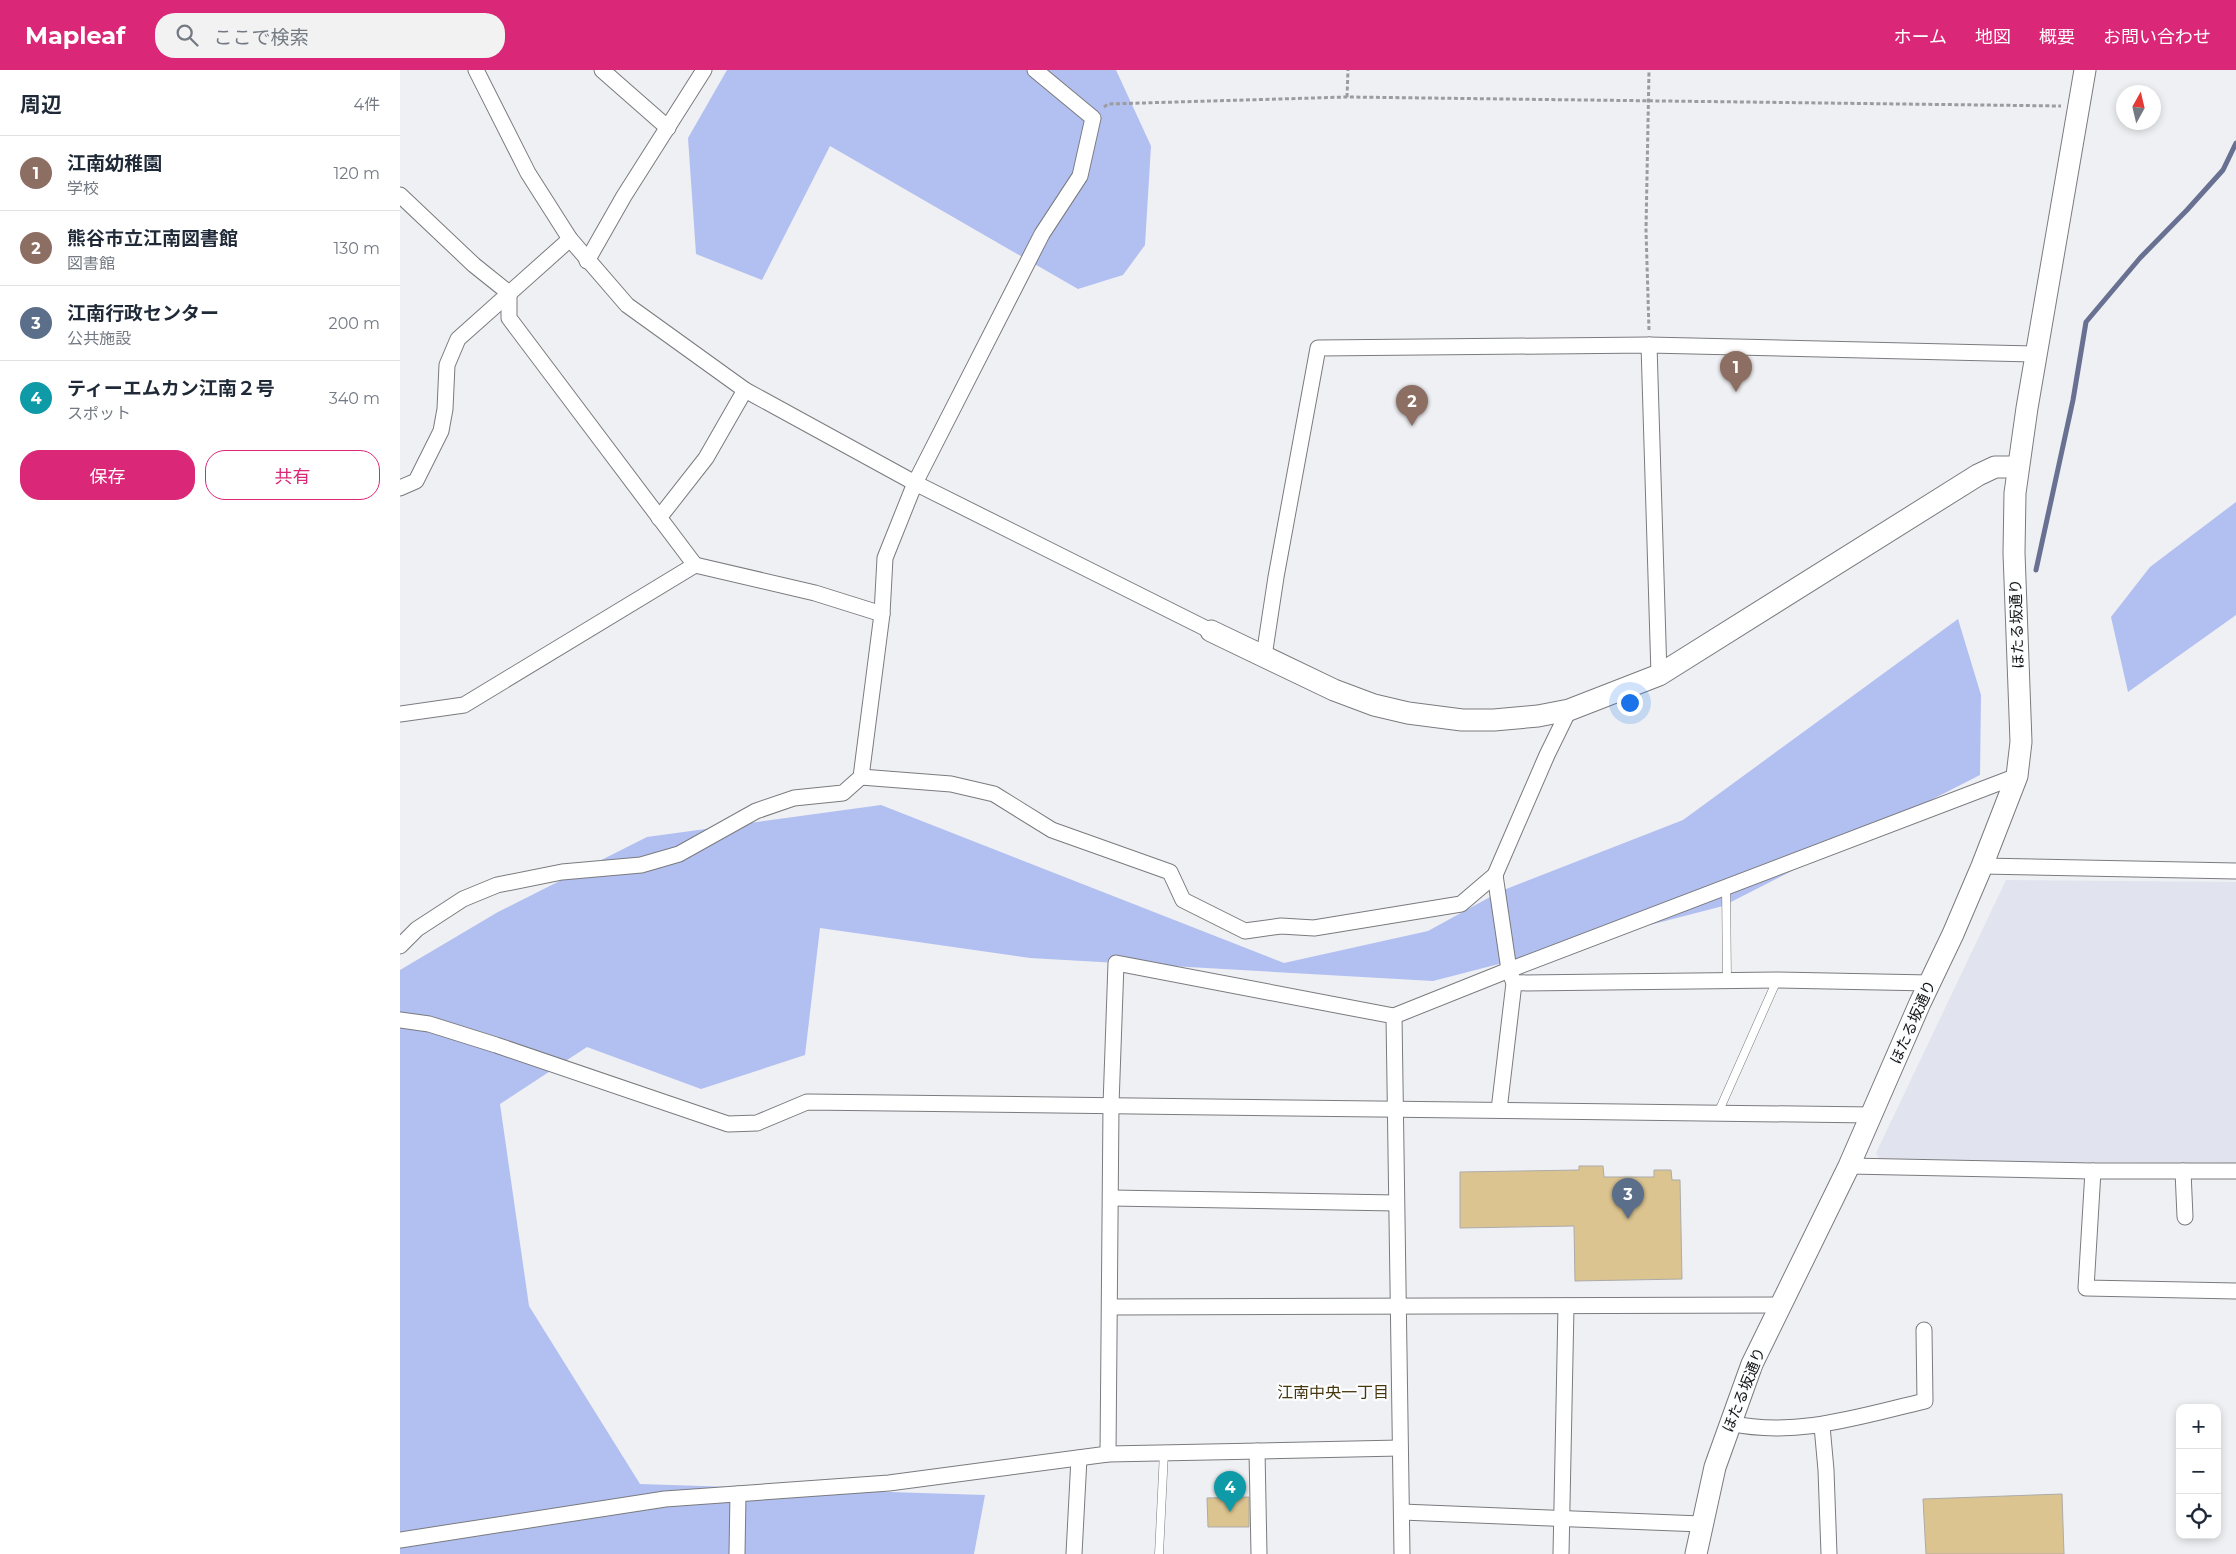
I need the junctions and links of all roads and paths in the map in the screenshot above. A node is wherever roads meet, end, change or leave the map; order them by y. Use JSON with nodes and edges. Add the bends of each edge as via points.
{"nodes":[{"id":1,"x":476,"y":70,"type":"edge"},
{"id":2,"x":602,"y":70,"type":"edge"},
{"id":3,"x":704,"y":70,"type":"edge"},
{"id":4,"x":1035,"y":70,"type":"edge"},
{"id":5,"x":1348,"y":70,"type":"edge"},
{"id":6,"x":1649,"y":70,"type":"edge"},
{"id":7,"x":2084,"y":70,"type":"edge"},
{"id":8,"x":1347,"y":97,"type":"junction"},
{"id":9,"x":1650,"y":101,"type":"junction"},
{"id":10,"x":2079,"y":106,"type":"junction"},
{"id":11,"x":1093,"y":118,"type":"junction"},
{"id":12,"x":668,"y":128,"type":"junction"},
{"id":13,"x":400,"y":195,"type":"edge"},
{"id":14,"x":570,"y":239,"type":"junction"},
{"id":15,"x":587,"y":261,"type":"junction"},
{"id":16,"x":509,"y":294,"type":"junction"},
{"id":17,"x":1649,"y":345,"type":"junction"},
{"id":18,"x":2037,"y":354,"type":"junction"},
{"id":19,"x":745,"y":390,"type":"junction"},
{"id":20,"x":2018,"y":467,"type":"junction"},
{"id":21,"x":915,"y":483,"type":"junction"},
{"id":22,"x":400,"y":488,"type":"edge"},
{"id":23,"x":659,"y":518,"type":"junction"},
{"id":24,"x":696,"y":565,"type":"junction"},
{"id":25,"x":882,"y":614,"type":"junction"},
{"id":26,"x":1211,"y":632,"type":"joint"},
{"id":27,"x":1264,"y":656,"type":"junction"},
{"id":28,"x":1659,"y":675,"type":"junction"},
{"id":29,"x":1569,"y":710,"type":"junction"},
{"id":30,"x":400,"y":714,"type":"edge"},
{"id":31,"x":2017,"y":776,"type":"junction"},
{"id":32,"x":861,"y":777,"type":"junction"},
{"id":33,"x":1982,"y":866,"type":"junction"},
{"id":34,"x":2236,"y":871,"type":"edge"},
{"id":35,"x":1495,"y":874,"type":"junction"},
{"id":36,"x":1726,"y":887,"type":"junction"},
{"id":37,"x":400,"y":946,"type":"edge"},
{"id":38,"x":1512,"y":976,"type":"junction"},
{"id":39,"x":1727,"y":980,"type":"junction"},
{"id":40,"x":1777,"y":980,"type":"junction"},
{"id":41,"x":1930,"y":982,"type":"junction"},
{"id":42,"x":1394,"y":1016,"type":"junction"},
{"id":43,"x":400,"y":1020,"type":"edge"},
{"id":44,"x":1111,"y":1105,"type":"junction"},
{"id":45,"x":1394,"y":1109,"type":"junction"},
{"id":46,"x":1499,"y":1110,"type":"junction"},
{"id":47,"x":1718,"y":1113,"type":"junction"},
{"id":48,"x":1872,"y":1115,"type":"junction"},
{"id":49,"x":1849,"y":1166,"type":"junction"},
{"id":50,"x":2093,"y":1171,"type":"junction"},
{"id":51,"x":2183,"y":1171,"type":"junction"},
{"id":52,"x":2236,"y":1171,"type":"edge"},
{"id":53,"x":1111,"y":1198,"type":"junction"},
{"id":54,"x":1396,"y":1203,"type":"junction"},
{"id":55,"x":2184,"y":1217,"type":"dead end"},
{"id":56,"x":2236,"y":1291,"type":"edge"},
{"id":57,"x":1398,"y":1306,"type":"junction"},
{"id":58,"x":1566,"y":1306,"type":"junction"},
{"id":59,"x":1780,"y":1306,"type":"junction"},
{"id":60,"x":1110,"y":1307,"type":"junction"},
{"id":61,"x":1924,"y":1330,"type":"dead end"},
{"id":62,"x":1730,"y":1423,"type":"junction"},
{"id":63,"x":1822,"y":1426,"type":"junction"},
{"id":64,"x":1400,"y":1448,"type":"junction"},
{"id":65,"x":1257,"y":1450,"type":"junction"},
{"id":66,"x":1164,"y":1452,"type":"junction"},
{"id":67,"x":1108,"y":1454,"type":"junction"},
{"id":68,"x":1079,"y":1458,"type":"junction"},
{"id":69,"x":738,"y":1494,"type":"junction"},
{"id":70,"x":1402,"y":1512,"type":"junction"},
{"id":71,"x":1562,"y":1519,"type":"junction"},
{"id":72,"x":1701,"y":1524,"type":"junction"},
{"id":73,"x":400,"y":1540,"type":"edge"},
{"id":74,"x":737,"y":1554,"type":"edge"},
{"id":75,"x":1074,"y":1554,"type":"edge"},
{"id":76,"x":1159,"y":1554,"type":"edge"},
{"id":77,"x":1259,"y":1554,"type":"edge"},
{"id":78,"x":1402,"y":1554,"type":"edge"},
{"id":79,"x":1561,"y":1554,"type":"edge"},
{"id":80,"x":1696,"y":1554,"type":"edge"},
{"id":81,"x":1829,"y":1554,"type":"edge"}],
"edges":[{"from":1,"to":14,"type":"street","via":[[528,173]]},
{"from":2,"to":12,"type":"street"},
{"from":3,"to":12,"type":"street"},
{"from":4,"to":11,"type":"street"},
{"from":5,"to":8,"type":"path"},
{"from":6,"to":9,"type":"path"},
{"from":7,"to":10,"type":"street","name":"ほたる坂通り"},
{"from":8,"to":9,"type":"path"},
{"from":8,"to":11,"type":"path","via":[[1108,104]]},
{"from":9,"to":10,"type":"path"},
{"from":9,"to":17,"type":"path","via":[[1646,230]]},
{"from":10,"to":18,"type":"street","name":"ほたる坂通り"},
{"from":11,"to":21,"type":"street","via":[[1080,176],[1042,234]]},
{"from":12,"to":15,"type":"street"},
{"from":13,"to":16,"type":"street"},
{"from":14,"to":15,"type":"street"},
{"from":14,"to":16,"type":"street"},
{"from":15,"to":19,"type":"street","via":[[627,305]]},
{"from":16,"to":22,"type":"street","via":[[458,339],[447,365],[441,431],[416,481]]},
{"from":16,"to":23,"type":"street","via":[[510,318]]},
{"from":17,"to":18,"type":"street"},
{"from":17,"to":27,"type":"street","via":[[1318,348]]},
{"from":17,"to":28,"type":"street"},
{"from":18,"to":20,"type":"street","name":"ほたる坂通り"},
{"from":19,"to":21,"type":"street"},
{"from":19,"to":23,"type":"street","via":[[706,458]]},
{"from":20,"to":28,"type":"street","via":[[1995,467],[1978,475]]},
{"from":20,"to":31,"type":"street","name":"ほたる坂通り","via":[[2014,553],[2020,742]]},
{"from":21,"to":25,"type":"street","via":[[885,558]]},
{"from":21,"to":26,"type":"street"},
{"from":23,"to":24,"type":"street"},
{"from":24,"to":25,"type":"street","via":[[815,593]]},
{"from":24,"to":30,"type":"street","via":[[464,705]]},
{"from":25,"to":32,"type":"street"},
{"from":26,"to":27,"type":"street"},
{"from":27,"to":29,"type":"street","via":[[1334,690],[1408,713],[1462,720],[1494,720]]},
{"from":28,"to":29,"type":"street"},
{"from":29,"to":35,"type":"street"},
{"from":31,"to":33,"type":"street","name":"ほたる坂通り"},
{"from":31,"to":36,"type":"street"},
{"from":32,"to":35,"type":"street","via":[[951,784],[994,794],[1052,830],[1170,872],[1183,900],[1245,931],[1282,926],[1314,928],[1461,904]]},
{"from":32,"to":37,"type":"street","via":[[843,793],[794,798],[756,811],[679,854],[641,865],[562,872],[496,885],[463,898],[417,928]]},
{"from":33,"to":34,"type":"street"},
{"from":33,"to":41,"type":"street","name":"ほたる坂通り"},
{"from":35,"to":38,"type":"street"},
{"from":36,"to":38,"type":"street"},
{"from":36,"to":39,"type":"lane"},
{"from":38,"to":39,"type":"street"},
{"from":38,"to":42,"type":"street"},
{"from":38,"to":46,"type":"street"},
{"from":39,"to":40,"type":"street"},
{"from":40,"to":41,"type":"street"},
{"from":40,"to":47,"type":"lane"},
{"from":41,"to":48,"type":"street","name":"ほたる坂通り"},
{"from":42,"to":44,"type":"street","via":[[1116,963]]},
{"from":42,"to":45,"type":"street"},
{"from":43,"to":44,"type":"street","via":[[429,1024],[496,1045],[728,1124],[757,1122],[806,1102]]},
{"from":44,"to":45,"type":"street"},
{"from":44,"to":53,"type":"street"},
{"from":45,"to":46,"type":"street"},
{"from":45,"to":54,"type":"street"},
{"from":46,"to":47,"type":"street"},
{"from":47,"to":48,"type":"street"},
{"from":48,"to":49,"type":"street","name":"ほたる坂通り"},
{"from":49,"to":50,"type":"street"},
{"from":49,"to":59,"type":"street","name":"ほたる坂通り"},
{"from":50,"to":51,"type":"street"},
{"from":50,"to":56,"type":"street","via":[[2086,1288]]},
{"from":51,"to":52,"type":"street"},
{"from":51,"to":55,"type":"street"},
{"from":53,"to":54,"type":"street"},
{"from":53,"to":60,"type":"street"},
{"from":54,"to":57,"type":"street"},
{"from":57,"to":58,"type":"street"},
{"from":57,"to":60,"type":"street"},
{"from":57,"to":64,"type":"street"},
{"from":58,"to":59,"type":"street"},
{"from":58,"to":71,"type":"street"},
{"from":59,"to":62,"type":"street","name":"ほたる坂通り","via":[[1752,1364]]},
{"from":60,"to":67,"type":"street"},
{"from":61,"to":63,"type":"street","via":[[1924,1401]]},
{"from":62,"to":63,"type":"street","via":[[1751,1428]]},
{"from":62,"to":72,"type":"street","name":"ほたる坂通り","via":[[1714,1467]]},
{"from":63,"to":81,"type":"street"},
{"from":64,"to":65,"type":"street"},
{"from":64,"to":70,"type":"street"},
{"from":65,"to":66,"type":"street"},
{"from":65,"to":77,"type":"street"},
{"from":66,"to":67,"type":"street"},
{"from":66,"to":76,"type":"lane"},
{"from":67,"to":68,"type":"street"},
{"from":68,"to":69,"type":"street","via":[[889,1483]]},
{"from":68,"to":75,"type":"street"},
{"from":69,"to":73,"type":"street","via":[[665,1499]]},
{"from":69,"to":74,"type":"street"},
{"from":70,"to":71,"type":"street"},
{"from":70,"to":78,"type":"street"},
{"from":71,"to":72,"type":"street"},
{"from":71,"to":79,"type":"street"},
{"from":72,"to":80,"type":"street","name":"ほたる坂通り"}]}
